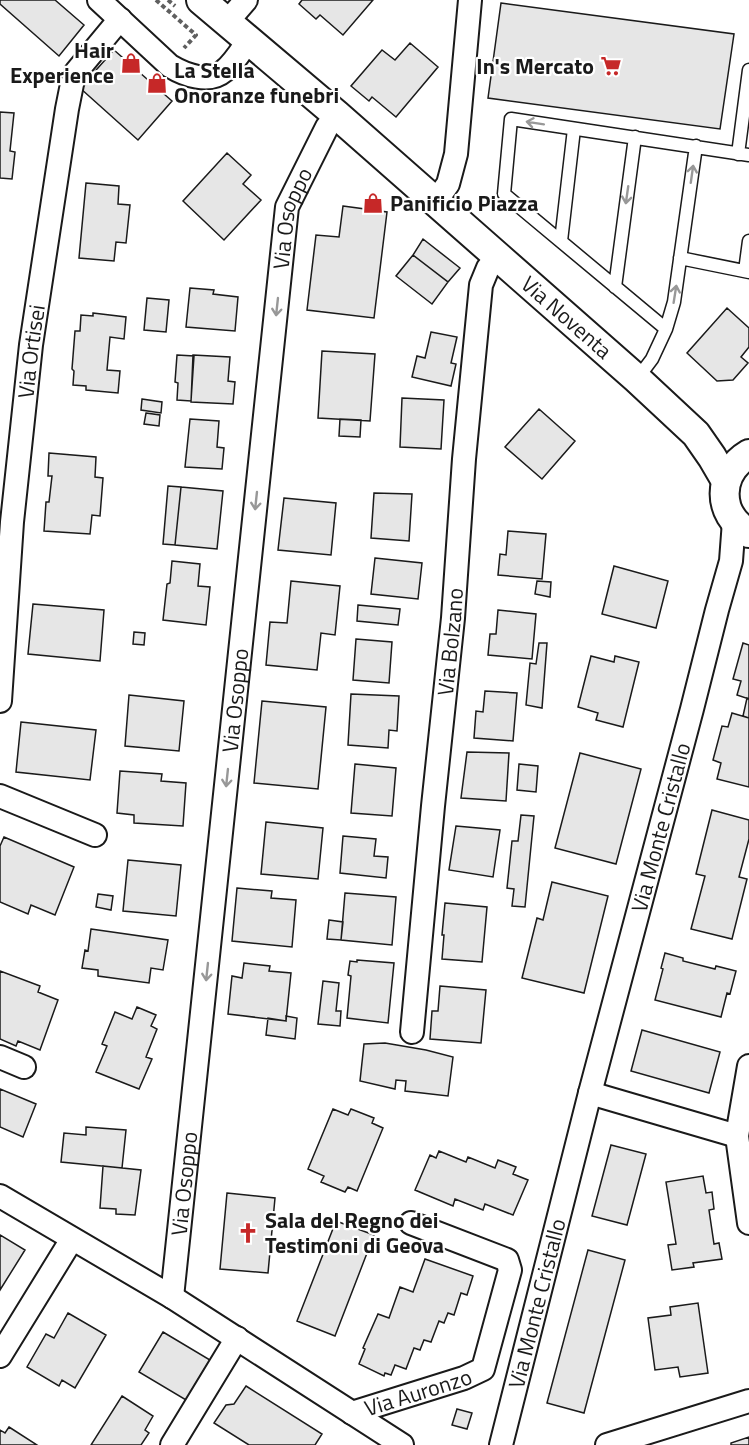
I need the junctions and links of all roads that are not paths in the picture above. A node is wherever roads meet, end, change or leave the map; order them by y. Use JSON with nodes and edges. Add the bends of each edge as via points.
{"nodes":[{"id":1,"x":99,"y":0,"type":"edge"},
{"id":2,"x":201,"y":0,"type":"edge"},
{"id":3,"x":246,"y":0,"type":"edge"},
{"id":4,"x":470,"y":0,"type":"edge"},
{"id":5,"x":120,"y":19,"type":"junction"},
{"id":6,"x":227,"y":22,"type":"junction"},
{"id":7,"x":248,"y":40,"type":"junction"},
{"id":8,"x":749,"y":70,"type":"edge"},
{"id":9,"x":337,"y":115,"type":"junction"},
{"id":10,"x":574,"y":129,"type":"junction"},
{"id":11,"x":635,"y":137,"type":"junction"},
{"id":12,"x":696,"y":146,"type":"junction"},
{"id":13,"x":744,"y":154,"type":"edge"},
{"id":14,"x":435,"y":202,"type":"junction"},
{"id":15,"x":561,"y":241,"type":"junction"},
{"id":16,"x":749,"y":241,"type":"edge"},
{"id":17,"x":498,"y":256,"type":"junction"},
{"id":18,"x":680,"y":258,"type":"junction"},
{"id":19,"x":747,"y":271,"type":"edge"},
{"id":20,"x":615,"y":287,"type":"junction"},
{"id":21,"x":666,"y":329,"type":"junction"},
{"id":22,"x":637,"y":379,"type":"junction"},
{"id":23,"x":696,"y":434,"type":"junction"},
{"id":24,"x":747,"y":455,"type":"edge"},
{"id":25,"x":726,"y":481,"type":"junction"},
{"id":26,"x":741,"y":527,"type":"edge"},
{"id":27,"x":749,"y":544,"type":"edge"},
{"id":28,"x":731,"y":561,"type":"junction"},
{"id":29,"x":0,"y":701,"type":"edge"},
{"id":30,"x":0,"y":796,"type":"edge"},
{"id":31,"x":95,"y":835,"type":"dead end"},
{"id":32,"x":411,"y":1032,"type":"dead end"},
{"id":33,"x":0,"y":1057,"type":"edge"},
{"id":34,"x":749,"y":1066,"type":"edge"},
{"id":35,"x":24,"y":1067,"type":"dead end"},
{"id":36,"x":590,"y":1093,"type":"junction"},
{"id":37,"x":737,"y":1136,"type":"junction"},
{"id":38,"x":0,"y":1196,"type":"edge"},
{"id":39,"x":411,"y":1223,"type":"dead end"},
{"id":40,"x":749,"y":1223,"type":"edge"},
{"id":41,"x":72,"y":1239,"type":"junction"},
{"id":42,"x":172,"y":1297,"type":"junction"},
{"id":43,"x":237,"y":1338,"type":"junction"},
{"id":44,"x":0,"y":1356,"type":"edge"},
{"id":45,"x":749,"y":1401,"type":"edge"},
{"id":46,"x":352,"y":1413,"type":"junction"},
{"id":47,"x":172,"y":1445,"type":"edge"},
{"id":48,"x":402,"y":1445,"type":"edge"},
{"id":49,"x":501,"y":1445,"type":"edge"},
{"id":50,"x":607,"y":1445,"type":"edge"}],
"edges":[{"from":1,"to":5,"type":"street"},
{"from":2,"to":6,"type":"street","name":"Via Noventa"},
{"from":3,"to":6,"type":"street"},
{"from":4,"to":14,"type":"street","via":[[456,154],[448,184]]},
{"from":5,"to":7,"type":"street","via":[[170,66],[181,73],[206,78],[223,73]]},
{"from":5,"to":29,"type":"street","name":"Via Ortisei","via":[[76,72],[66,109],[30,357],[12,522]]},
{"from":6,"to":7,"type":"street","name":"Via Noventa"},
{"from":7,"to":9,"type":"street","name":"Via Noventa"},
{"from":8,"to":13,"type":"lane"},
{"from":9,"to":14,"type":"street","name":"Via Noventa"},
{"from":9,"to":42,"type":"street","name":"Via Osoppo","one_way":true,"via":[[327,127],[287,207]]},
{"from":10,"to":11,"type":"lane"},
{"from":10,"to":15,"type":"lane"},
{"from":10,"to":15,"type":"lane","one_way":true,"via":[[510,119],[504,194]]},
{"from":11,"to":12,"type":"lane"},
{"from":11,"to":20,"type":"lane","one_way":true},
{"from":12,"to":13,"type":"lane"},
{"from":18,"to":12,"type":"lane","one_way":true},
{"from":14,"to":17,"type":"street","name":"Via Noventa"},
{"from":15,"to":20,"type":"lane"},
{"from":16,"to":19,"type":"lane"},
{"from":17,"to":22,"type":"street","name":"Via Noventa"},
{"from":17,"to":32,"type":"street","name":"Via Bolzano","via":[[488,267],[482,285]]},
{"from":18,"to":19,"type":"lane"},
{"from":21,"to":18,"type":"lane","one_way":true},
{"from":20,"to":21,"type":"lane"},
{"from":21,"to":22,"type":"lane"},
{"from":22,"to":23,"type":"street","name":"Via Noventa"},
{"from":23,"to":24,"type":"street","name":"Via Noventa"},
{"from":23,"to":25,"type":"street","name":"Via Noventa"},
{"from":24,"to":25,"type":"street","via":[[733,467]]},
{"from":25,"to":26,"type":"street","via":[[726,504]]},
{"from":26,"to":28,"type":"street","name":"Via Monte Cristallo"},
{"from":27,"to":28,"type":"street"},
{"from":28,"to":36,"type":"street","name":"Via Monte Cristallo"},
{"from":30,"to":31,"type":"street"},
{"from":33,"to":35,"type":"street"},
{"from":34,"to":37,"type":"street"},
{"from":36,"to":37,"type":"street"},
{"from":36,"to":49,"type":"street","name":"Via Monte Cristallo"},
{"from":37,"to":40,"type":"street"},
{"from":38,"to":41,"type":"street","name":"Via Auronzo"},
{"from":39,"to":46,"type":"street","name":"Via Auronzo","via":[[507,1260],[510,1270],[483,1369]]},
{"from":41,"to":42,"type":"street","name":"Via Auronzo"},
{"from":41,"to":44,"type":"street"},
{"from":42,"to":43,"type":"street","name":"Via Auronzo"},
{"from":43,"to":46,"type":"street","name":"Via Auronzo"},
{"from":43,"to":47,"type":"street"},
{"from":45,"to":50,"type":"street"},
{"from":46,"to":48,"type":"street","name":"Via Auronzo"}]}
